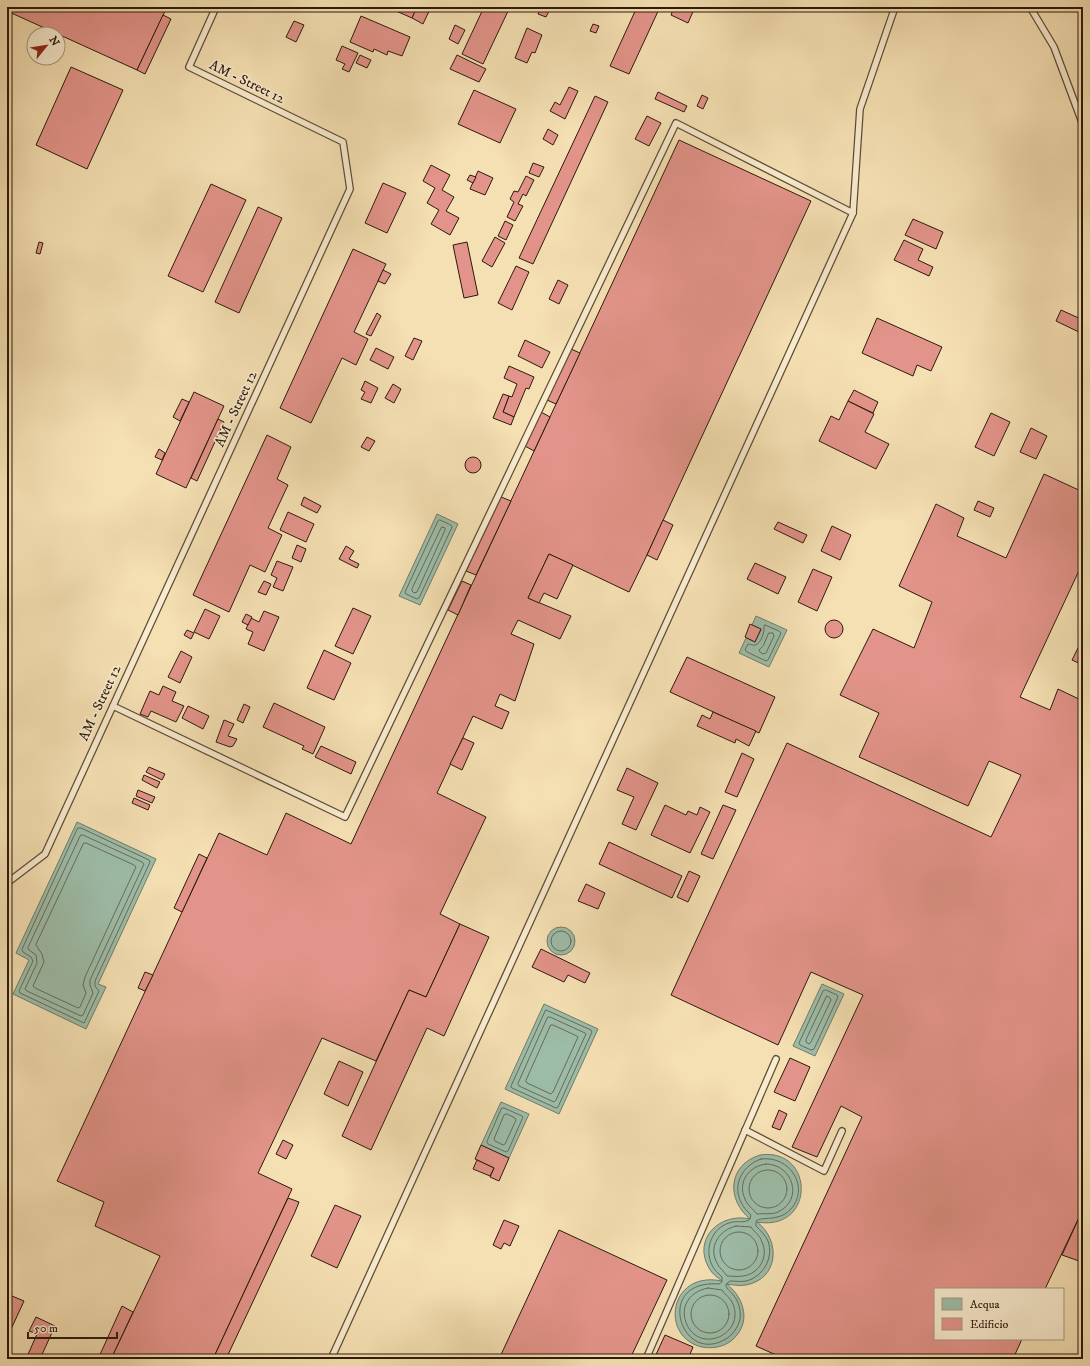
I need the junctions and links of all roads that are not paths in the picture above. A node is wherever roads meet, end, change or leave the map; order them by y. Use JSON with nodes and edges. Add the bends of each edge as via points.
{"nodes":[{"id":1,"x":216,"y":7,"type":"edge"},
{"id":2,"x":895,"y":7,"type":"edge"},
{"id":3,"x":1030,"y":7,"type":"edge"},
{"id":4,"x":1083,"y":125,"type":"edge"},
{"id":5,"x":853,"y":213,"type":"junction"},
{"id":6,"x":113,"y":706,"type":"junction"},
{"id":7,"x":7,"y":883,"type":"edge"},
{"id":8,"x":776,"y":1059,"type":"dead end"},
{"id":9,"x":745,"y":1130,"type":"junction"},
{"id":10,"x":842,"y":1131,"type":"dead end"},
{"id":11,"x":332,"y":1359,"type":"edge"},
{"id":12,"x":646,"y":1359,"type":"edge"}],
"edges":[{"from":1,"to":6,"type":"lane","name":"AM - Street 12","via":[[189,67],[343,142],[350,189]]},
{"from":2,"to":5,"type":"lane","via":[[860,109]]},
{"from":3,"to":4,"type":"lane","via":[[1054,47]]},
{"from":5,"to":6,"type":"lane","via":[[676,123],[345,817]]},
{"from":5,"to":11,"type":"lane"},
{"from":6,"to":7,"type":"lane","name":"AM - Street 12","via":[[45,854]]},
{"from":8,"to":9,"type":"lane"},
{"from":9,"to":10,"type":"lane","via":[[824,1172]]},
{"from":9,"to":12,"type":"lane"}]}
